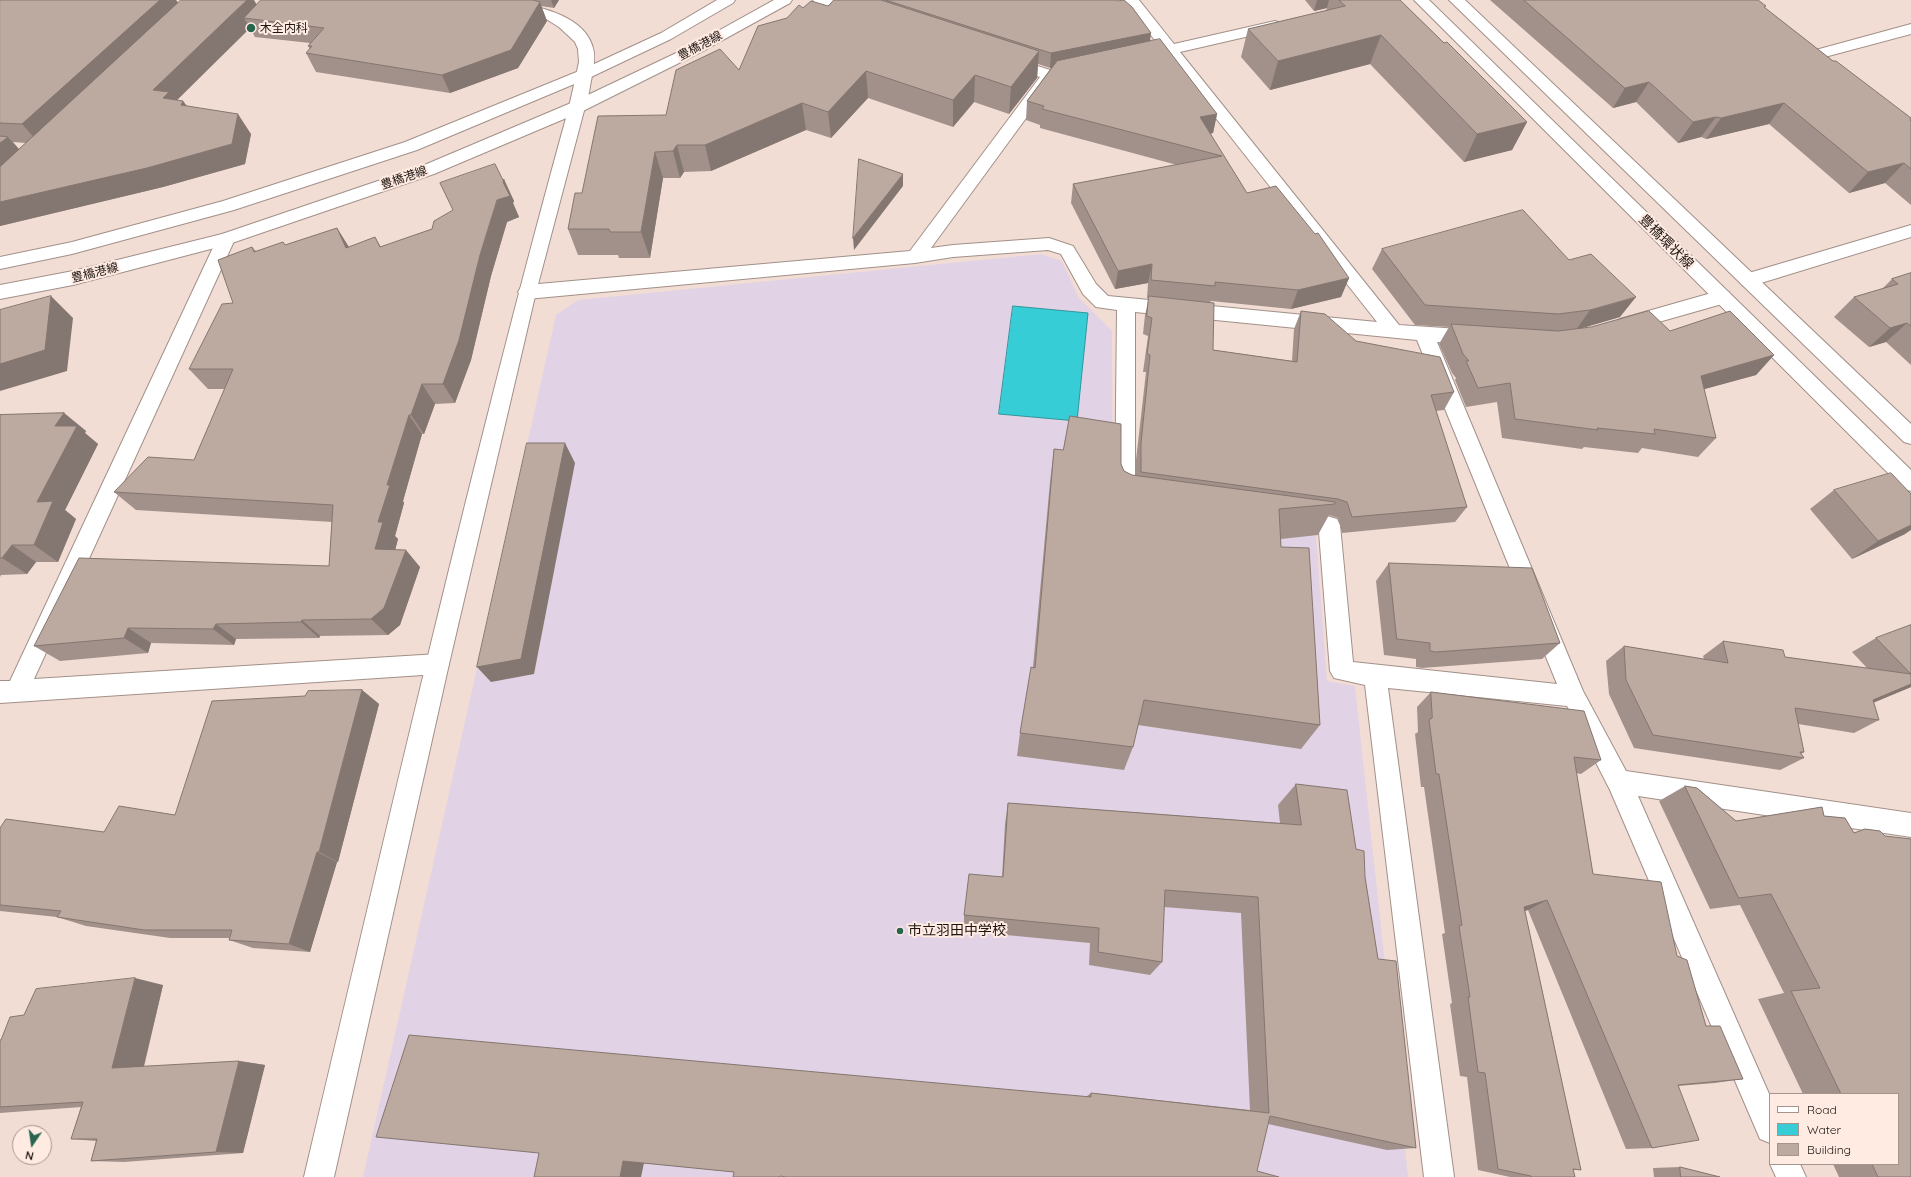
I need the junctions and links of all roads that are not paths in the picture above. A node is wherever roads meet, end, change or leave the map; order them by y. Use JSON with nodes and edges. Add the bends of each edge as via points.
{"nodes":[{"id":1,"x":510,"y":0,"type":"edge"},
{"id":2,"x":728,"y":0,"type":"edge"},
{"id":3,"x":785,"y":0,"type":"edge"},
{"id":4,"x":820,"y":0,"type":"edge"},
{"id":5,"x":1131,"y":0,"type":"edge"},
{"id":6,"x":1421,"y":0,"type":"edge"},
{"id":7,"x":1456,"y":0,"type":"edge"},
{"id":8,"x":872,"y":17,"type":"edge"},
{"id":9,"x":1286,"y":23,"type":"edge"},
{"id":10,"x":1911,"y":29,"type":"edge"},
{"id":11,"x":1170,"y":50,"type":"junction"},
{"id":12,"x":997,"y":58,"type":"edge"},
{"id":13,"x":1125,"y":59,"type":"edge"},
{"id":14,"x":1818,"y":66,"type":"edge"},
{"id":15,"x":1087,"y":67,"type":"edge"},
{"id":16,"x":585,"y":74,"type":"junction"},
{"id":17,"x":1049,"y":75,"type":"junction"},
{"id":18,"x":577,"y":107,"type":"junction"},
{"id":19,"x":1911,"y":231,"type":"edge"},
{"id":20,"x":226,"y":239,"type":"junction"},
{"id":21,"x":915,"y":257,"type":"junction"},
{"id":22,"x":0,"y":263,"type":"edge"},
{"id":23,"x":1748,"y":280,"type":"junction"},
{"id":24,"x":0,"y":292,"type":"edge"},
{"id":25,"x":527,"y":292,"type":"junction"},
{"id":26,"x":1722,"y":297,"type":"junction"},
{"id":27,"x":1126,"y":306,"type":"junction"},
{"id":28,"x":1607,"y":329,"type":"edge"},
{"id":29,"x":1394,"y":330,"type":"junction"},
{"id":30,"x":1424,"y":334,"type":"junction"},
{"id":31,"x":1491,"y":338,"type":"edge"},
{"id":32,"x":1911,"y":436,"type":"edge"},
{"id":33,"x":1911,"y":483,"type":"edge"},
{"id":34,"x":1148,"y":500,"type":"edge"},
{"id":35,"x":1274,"y":517,"type":"edge"},
{"id":36,"x":438,"y":664,"type":"junction"},
{"id":37,"x":1375,"y":676,"type":"junction"},
{"id":38,"x":9,"y":691,"type":"edge"},
{"id":39,"x":1574,"y":696,"type":"junction"},
{"id":40,"x":1619,"y":782,"type":"junction"},
{"id":41,"x":1911,"y":825,"type":"edge"},
{"id":42,"x":1769,"y":1127,"type":"edge"},
{"id":43,"x":1785,"y":1165,"type":"edge"},
{"id":44,"x":319,"y":1177,"type":"edge"},
{"id":45,"x":1439,"y":1177,"type":"edge"},
{"id":46,"x":1791,"y":1177,"type":"edge"}],
"edges":[{"from":1,"to":16,"type":"street","via":[[501,7],[548,13],[560,18],[579,36],[586,49]]},
{"from":2,"to":16,"type":"street","name":"豊橋港線","via":[[666,36]]},
{"from":3,"to":18,"type":"street","name":"豊橋港線","via":[[696,49]]},
{"from":4,"to":8,"type":"street"},
{"from":5,"to":11,"type":"street"},
{"from":6,"to":26,"type":"street","name":"豊橋環状線"},
{"from":7,"to":23,"type":"street","name":"豊橋環状線"},
{"from":9,"to":11,"type":"street"},
{"from":10,"to":14,"type":"street","via":[[1800,52]]},
{"from":11,"to":13,"type":"street"},
{"from":11,"to":29,"type":"street"},
{"from":12,"to":17,"type":"street"},
{"from":15,"to":17,"type":"street"},
{"from":16,"to":18,"type":"street"},
{"from":16,"to":22,"type":"street","name":"豊橋港線","via":[[410,146],[228,206],[72,248]]},
{"from":17,"to":21,"type":"street"},
{"from":18,"to":20,"type":"street","name":"豊橋港線","via":[[428,170]]},
{"from":18,"to":25,"type":"street"},
{"from":19,"to":23,"type":"street"},
{"from":20,"to":24,"type":"street","name":"豊橋港線","via":[[73,278]]},
{"from":20,"to":38,"type":"street"},
{"from":21,"to":25,"type":"street"},
{"from":21,"to":27,"type":"street","via":[[953,251],[1049,244],[1067,250],[1089,289],[1103,302]]},
{"from":23,"to":32,"type":"street","name":"豊橋環状線"},
{"from":25,"to":36,"type":"street"},
{"from":26,"to":28,"type":"street"},
{"from":26,"to":33,"type":"street","name":"豊橋環状線"},
{"from":27,"to":29,"type":"street"},
{"from":27,"to":34,"type":"street","via":[[1125,497]]},
{"from":29,"to":30,"type":"street"},
{"from":30,"to":31,"type":"street"},
{"from":30,"to":39,"type":"street"},
{"from":35,"to":37,"type":"street","via":[[1329,525],[1342,671]]},
{"from":36,"to":38,"type":"street"},
{"from":36,"to":44,"type":"street"},
{"from":37,"to":39,"type":"street"},
{"from":37,"to":45,"type":"street"},
{"from":39,"to":40,"type":"street"},
{"from":40,"to":41,"type":"street"},
{"from":40,"to":42,"type":"street"},
{"from":43,"to":46,"type":"street"}]}
